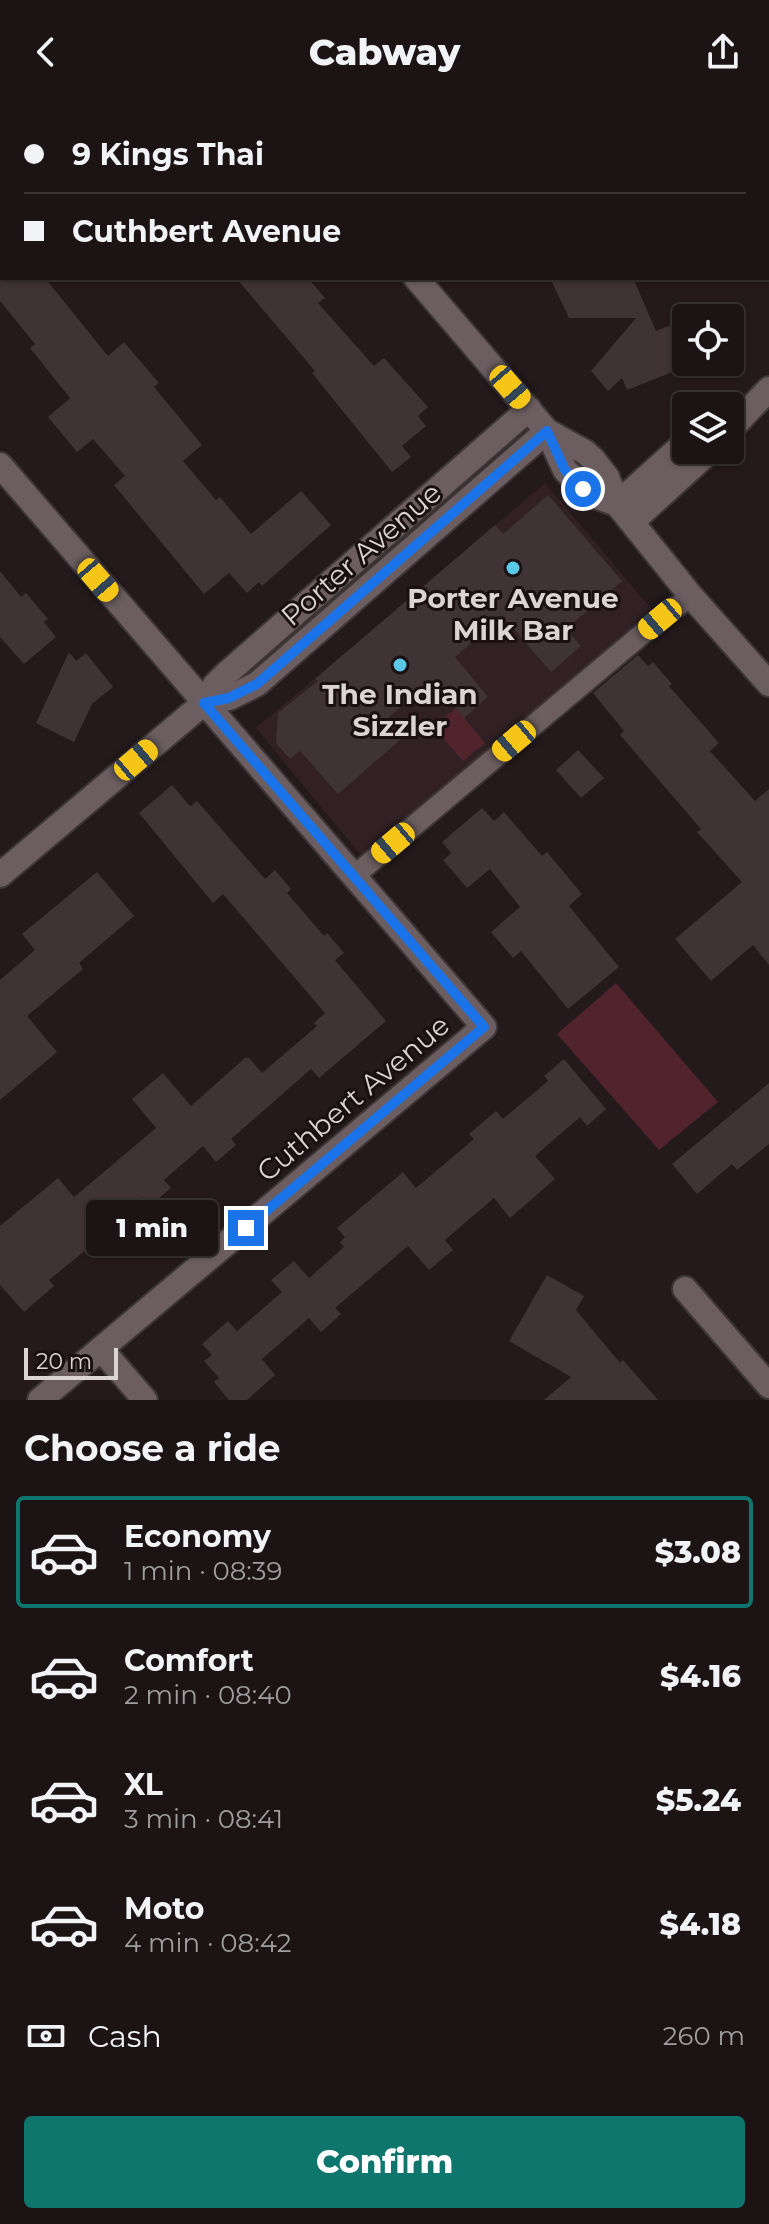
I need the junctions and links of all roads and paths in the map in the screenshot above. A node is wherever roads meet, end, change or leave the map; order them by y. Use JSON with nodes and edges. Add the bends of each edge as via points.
{"nodes":[{"id":1,"x":418,"y":280,"type":"edge"},
{"id":2,"x":769,"y":379,"type":"edge"},
{"id":3,"x":769,"y":389,"type":"edge"},
{"id":4,"x":744,"y":398,"type":"edge"},
{"id":5,"x":529,"y":409,"type":"junction"},
{"id":6,"x":744,"y":415,"type":"edge"},
{"id":7,"x":547,"y":431,"type":"junction"},
{"id":8,"x":672,"y":458,"type":"edge"},
{"id":9,"x":692,"y":464,"type":"edge"},
{"id":10,"x":0,"y":465,"type":"edge"},
{"id":11,"x":624,"y":513,"type":"junction"},
{"id":12,"x":691,"y":596,"type":"junction"},
{"id":13,"x":769,"y":684,"type":"edge"},
{"id":14,"x":204,"y":703,"type":"junction"},
{"id":15,"x":0,"y":875,"type":"edge"},
{"id":16,"x":354,"y":876,"type":"junction"},
{"id":17,"x":685,"y":1289,"type":"dead end"},
{"id":18,"x":101,"y":1349,"type":"junction"},
{"id":19,"x":769,"y":1386,"type":"edge"},
{"id":20,"x":40,"y":1400,"type":"edge"},
{"id":21,"x":145,"y":1400,"type":"edge"}],
"edges":[{"from":1,"to":5,"type":"street"},
{"from":2,"to":4,"type":"street"},
{"from":3,"to":6,"type":"street"},
{"from":5,"to":7,"type":"street"},
{"from":5,"to":14,"type":"street","name":"Porter Avenue","via":[[226,674]]},
{"from":7,"to":11,"type":"street","via":[[593,459]]},
{"from":7,"to":14,"type":"street","name":"Porter Avenue","via":[[257,684]]},
{"from":8,"to":11,"type":"street"},
{"from":9,"to":11,"type":"street"},
{"from":10,"to":14,"type":"street"},
{"from":11,"to":12,"type":"street"},
{"from":12,"to":13,"type":"street"},
{"from":12,"to":16,"type":"lane"},
{"from":14,"to":15,"type":"street","name":"Porter Avenue"},
{"from":14,"to":16,"type":"street"},
{"from":16,"to":18,"type":"street","name":"Cuthbert Avenue","via":[[484,1027]]},
{"from":17,"to":19,"type":"street"},
{"from":18,"to":20,"type":"street","name":"Cuthbert Avenue"},
{"from":18,"to":21,"type":"street"}]}
